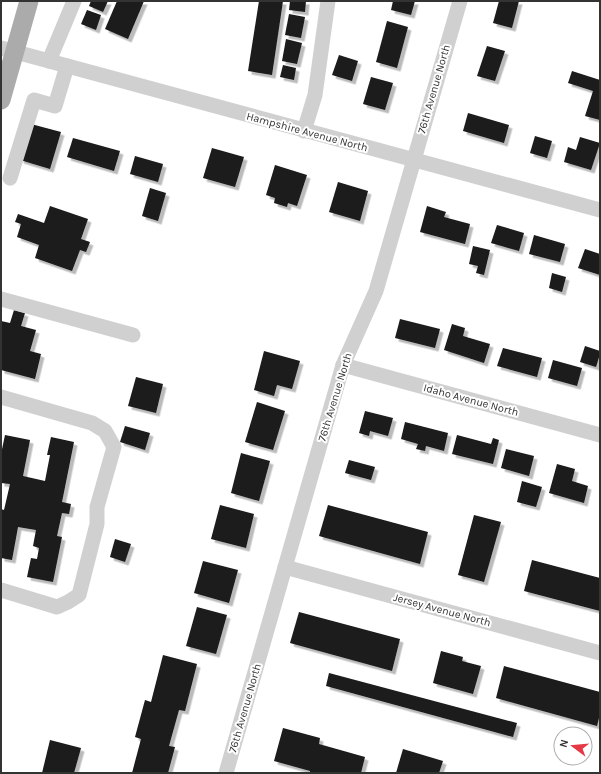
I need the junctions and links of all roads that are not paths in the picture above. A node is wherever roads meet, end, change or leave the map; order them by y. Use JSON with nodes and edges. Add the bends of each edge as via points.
{"nodes":[{"id":1,"x":29,"y":1,"type":"edge"},
{"id":2,"x":74,"y":1,"type":"edge"},
{"id":3,"x":328,"y":1,"type":"edge"},
{"id":4,"x":460,"y":1,"type":"edge"},
{"id":5,"x":8,"y":50,"type":"edge"},
{"id":6,"x":49,"y":61,"type":"junction"},
{"id":7,"x":67,"y":66,"type":"junction"},
{"id":8,"x":1,"y":100,"type":"edge"},
{"id":9,"x":304,"y":131,"type":"junction"},
{"id":10,"x":413,"y":161,"type":"junction"},
{"id":11,"x":11,"y":179,"type":"edge"},
{"id":12,"x":600,"y":210,"type":"edge"},
{"id":13,"x":1,"y":299,"type":"edge"},
{"id":14,"x":133,"y":334,"type":"dead end"},
{"id":15,"x":343,"y":365,"type":"junction"},
{"id":16,"x":1,"y":397,"type":"edge"},
{"id":17,"x":600,"y":435,"type":"edge"},
{"id":18,"x":285,"y":567,"type":"junction"},
{"id":19,"x":1,"y":590,"type":"edge"},
{"id":20,"x":600,"y":653,"type":"edge"},
{"id":21,"x":226,"y":773,"type":"edge"}],
"edges":[{"from":1,"to":5,"type":"main road"},
{"from":2,"to":6,"type":"street"},
{"from":3,"to":9,"type":"street","via":[[315,95]]},
{"from":4,"to":10,"type":"street","name":"76th Avenue North"},
{"from":5,"to":6,"type":"street","name":"Hampshire Avenue North"},
{"from":5,"to":8,"type":"main road"},
{"from":6,"to":7,"type":"street","name":"Hampshire Avenue North"},
{"from":7,"to":9,"type":"street","name":"Hampshire Avenue North"},
{"from":7,"to":11,"type":"street","via":[[55,106],[34,100]]},
{"from":9,"to":10,"type":"street","name":"Hampshire Avenue North"},
{"from":10,"to":12,"type":"street","name":"Hampshire Avenue North"},
{"from":10,"to":15,"type":"street","name":"76th Avenue North","via":[[376,291]]},
{"from":13,"to":14,"type":"street"},
{"from":15,"to":17,"type":"street","name":"Idaho Avenue North"},
{"from":15,"to":18,"type":"street","name":"76th Avenue North"},
{"from":16,"to":19,"type":"street","via":[[92,423],[105,431],[114,447],[97,507],[96,524],[79,594],[57,607]]},
{"from":18,"to":20,"type":"street","name":"Jersey Avenue North"},
{"from":18,"to":21,"type":"street","name":"76th Avenue North"}]}
